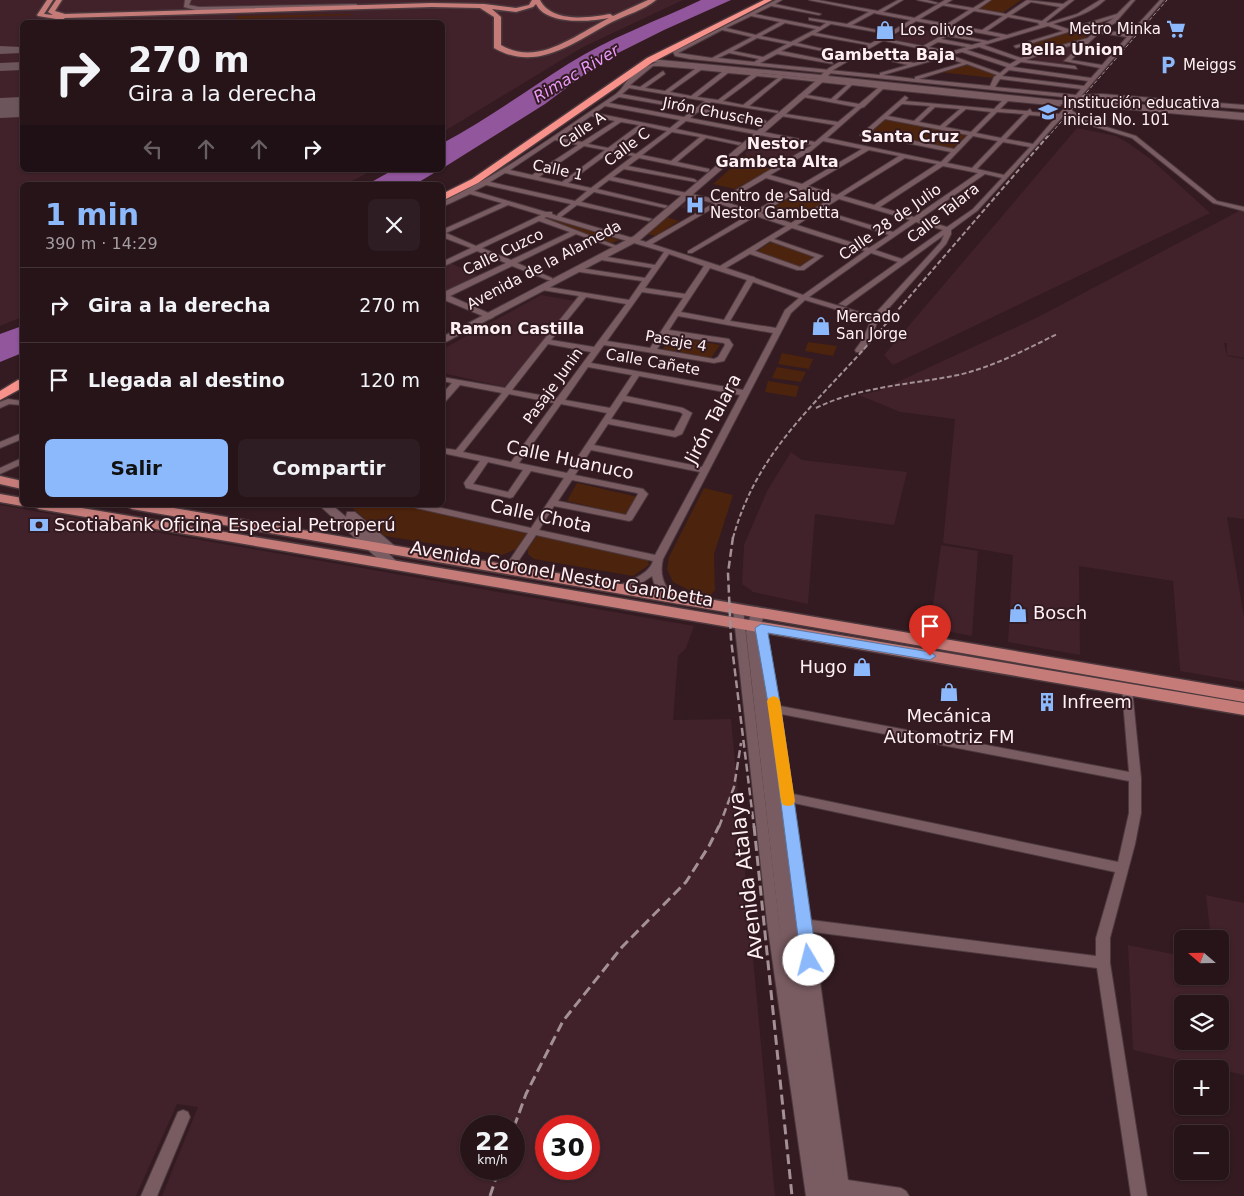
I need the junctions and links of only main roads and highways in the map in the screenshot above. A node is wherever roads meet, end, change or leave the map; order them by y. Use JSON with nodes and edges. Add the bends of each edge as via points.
{"nodes":[{"id":1,"x":50,"y":0,"type":"edge"},
{"id":2,"x":59,"y":0,"type":"edge"},
{"id":3,"x":188,"y":0,"type":"edge"},
{"id":4,"x":536,"y":0,"type":"edge"},
{"id":5,"x":646,"y":0,"type":"edge"},
{"id":6,"x":653,"y":0,"type":"edge"},
{"id":7,"x":220,"y":2,"type":"dead end"},
{"id":8,"x":767,"y":2,"type":"edge"},
{"id":9,"x":462,"y":5,"type":"junction"},
{"id":10,"x":362,"y":6,"type":"junction"},
{"id":11,"x":265,"y":8,"type":"junction"},
{"id":12,"x":222,"y":12,"type":"junction"},
{"id":13,"x":696,"y":36,"type":"junction"},
{"id":14,"x":869,"y":45,"type":"road end"},
{"id":15,"x":688,"y":46,"type":"road end"},
{"id":16,"x":654,"y":62,"type":"road end"},
{"id":17,"x":631,"y":72,"type":"junction"},
{"id":18,"x":822,"y":74,"type":"junction"},
{"id":19,"x":867,"y":78,"type":"junction"},
{"id":20,"x":628,"y":84,"type":"road end"},
{"id":21,"x":1040,"y":102,"type":"junction"},
{"id":22,"x":1073,"y":102,"type":"junction"},
{"id":23,"x":788,"y":104,"type":"junction"},
{"id":24,"x":1244,"y":109,"type":"edge"},
{"id":25,"x":779,"y":113,"type":"junction"},
{"id":26,"x":1244,"y":116,"type":"edge"},
{"id":27,"x":755,"y":132,"type":"junction"},
{"id":28,"x":445,"y":191,"type":"edge"},
{"id":29,"x":683,"y":194,"type":"junction"},
{"id":30,"x":445,"y":196,"type":"edge"},
{"id":31,"x":631,"y":238,"type":"junction"},
{"id":32,"x":486,"y":315,"type":"junction"},
{"id":33,"x":445,"y":333,"type":"edge"},
{"id":34,"x":445,"y":339,"type":"edge"},
{"id":35,"x":20,"y":376,"type":"edge"},
{"id":36,"x":20,"y":383,"type":"edge"},
{"id":37,"x":0,"y":388,"type":"edge"},
{"id":38,"x":0,"y":396,"type":"edge"},
{"id":39,"x":0,"y":480,"type":"edge"},
{"id":40,"x":20,"y":485,"type":"edge"},
{"id":41,"x":0,"y":498,"type":"edge"},
{"id":42,"x":20,"y":502,"type":"edge"},
{"id":43,"x":51,"y":507,"type":"edge"},
{"id":44,"x":144,"y":507,"type":"edge"},
{"id":45,"x":327,"y":507,"type":"edge"},
{"id":46,"x":341,"y":507,"type":"edge"},
{"id":47,"x":354,"y":530,"type":"junction"},
{"id":48,"x":340,"y":541,"type":"junction"},
{"id":49,"x":373,"y":547,"type":"junction"},
{"id":50,"x":392,"y":550,"type":"junction"},
{"id":51,"x":394,"y":566,"type":"junction"},
{"id":52,"x":750,"y":620,"type":"junction"},
{"id":53,"x":1244,"y":696,"type":"edge"},
{"id":54,"x":1244,"y":709,"type":"edge"},
{"id":55,"x":838,"y":1193,"type":"edge"}],
"edges":[{"from":1,"to":12,"type":"main road","via":[[40,15],[68,18]]},
{"from":2,"to":12,"type":"main road","via":[[51,11],[61,15]]},
{"from":3,"to":11,"type":"main road","via":[[186,6],[196,8]]},
{"from":4,"to":5,"type":"main road","via":[[548,13],[586,19],[617,14]]},
{"from":4,"to":9,"type":"main road","via":[[531,6],[519,10]]},
{"from":6,"to":9,"type":"main road","via":[[558,49],[530,55],[497,46],[496,13]]},
{"from":7,"to":11,"type":"main road"},
{"from":8,"to":13,"type":"highway"},
{"from":8,"to":28,"type":"highway","via":[[643,59],[470,178]]},
{"from":9,"to":10,"type":"main road"},
{"from":10,"to":11,"type":"main road"},
{"from":10,"to":12,"type":"main road"},
{"from":13,"to":15,"type":"highway"},
{"from":13,"to":17,"type":"highway"},
{"from":14,"to":18,"type":"main road","name":"Avenida de la Alameda","via":[[847,55]]},
{"from":16,"to":18,"type":"main road"},
{"from":17,"to":20,"type":"highway"},
{"from":17,"to":30,"type":"highway","via":[[476,181]]},
{"from":18,"to":19,"type":"main road"},
{"from":18,"to":23,"type":"main road","name":"Avenida de la Alameda"},
{"from":18,"to":23,"type":"main road","name":"Avenida de la Alameda","via":[[802,96]]},
{"from":19,"to":21,"type":"main road","via":[[915,89]]},
{"from":19,"to":22,"type":"main road"},
{"from":21,"to":22,"type":"main road"},
{"from":21,"to":22,"type":"main road","via":[[1058,105]]},
{"from":22,"to":24,"type":"main road","via":[[1110,100]]},
{"from":22,"to":26,"type":"main road"},
{"from":23,"to":25,"type":"main road","name":"Avenida de la Alameda"},
{"from":25,"to":27,"type":"main road","name":"Avenida de la Alameda"},
{"from":25,"to":27,"type":"main road","name":"Avenida de la Alameda"},
{"from":27,"to":29,"type":"main road","name":"Avenida de la Alameda"},
{"from":27,"to":29,"type":"main road","name":"Avenida de la Alameda","via":[[739,142]]},
{"from":29,"to":31,"type":"main road","name":"Avenida de la Alameda"},
{"from":29,"to":31,"type":"main road","name":"Avenida de la Alameda","via":[[649,219]]},
{"from":31,"to":32,"type":"main road","name":"Avenida de la Alameda"},
{"from":31,"to":32,"type":"main road","name":"Avenida de la Alameda","via":[[580,270]]},
{"from":32,"to":33,"type":"main road","name":"Avenida de la Alameda"},
{"from":32,"to":34,"type":"main road","name":"Avenida de la Alameda"},
{"from":35,"to":37,"type":"highway"},
{"from":36,"to":38,"type":"highway"},
{"from":39,"to":40,"type":"main road"},
{"from":41,"to":42,"type":"main road"},
{"from":43,"to":51,"type":"main road","name":"Avenida Coronel Nestor Gambetta"},
{"from":44,"to":48,"type":"main road","name":"Avenida Coronel Nestor Gambetta"},
{"from":45,"to":47,"type":"main road"},
{"from":46,"to":50,"type":"main road"},
{"from":47,"to":48,"type":"main road","via":[[352,538]]},
{"from":47,"to":49,"type":"main road"},
{"from":48,"to":49,"type":"main road","name":"Avenida Coronel Nestor Gambetta"},
{"from":49,"to":50,"type":"main road","name":"Avenida Coronel Nestor Gambetta"},
{"from":49,"to":51,"type":"main road"},
{"from":50,"to":52,"type":"main road","name":"Avenida Coronel Nestor Gambetta","via":[[668,597]]},
{"from":51,"to":52,"type":"main road","name":"Avenida Coronel Nestor Gambetta"},
{"from":52,"to":53,"type":"main road"},
{"from":52,"to":54,"type":"main road"},
{"from":52,"to":55,"type":"main road","name":"Avenida Atalaya","via":[[788,924]]}]}
